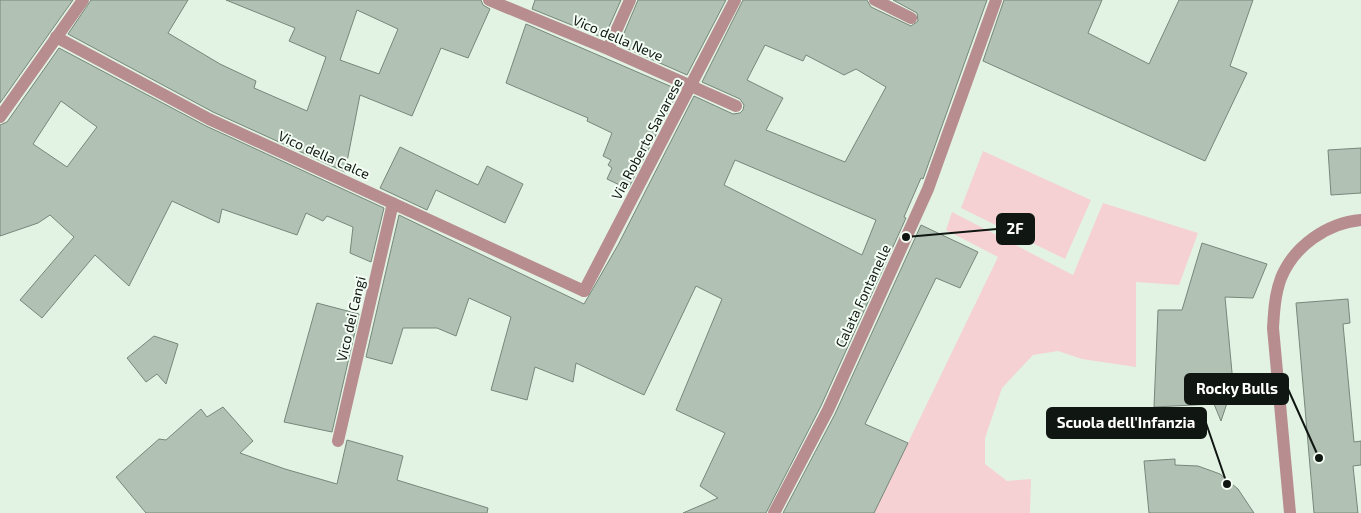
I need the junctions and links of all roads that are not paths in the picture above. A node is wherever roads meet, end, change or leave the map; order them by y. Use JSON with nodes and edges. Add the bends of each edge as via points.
{"nodes":[{"id":1,"x":83,"y":0,"type":"edge"},
{"id":2,"x":489,"y":0,"type":"edge"},
{"id":3,"x":630,"y":0,"type":"edge"},
{"id":4,"x":735,"y":0,"type":"edge"},
{"id":5,"x":875,"y":0,"type":"edge"},
{"id":6,"x":996,"y":0,"type":"edge"},
{"id":7,"x":911,"y":18,"type":"dead end"},
{"id":8,"x":56,"y":37,"type":"junction"},
{"id":9,"x":608,"y":49,"type":"junction"},
{"id":10,"x":692,"y":86,"type":"junction"},
{"id":11,"x":736,"y":106,"type":"dead end"},
{"id":12,"x":0,"y":117,"type":"edge"},
{"id":13,"x":393,"y":203,"type":"junction"},
{"id":14,"x":1361,"y":220,"type":"edge"},
{"id":15,"x":584,"y":291,"type":"joint"},
{"id":16,"x":338,"y":441,"type":"dead end"},
{"id":17,"x":774,"y":513,"type":"edge"},
{"id":18,"x":1290,"y":513,"type":"edge"}],
"edges":[{"from":1,"to":8,"type":"street"},
{"from":2,"to":9,"type":"street","name":"Vico della Neve"},
{"from":3,"to":9,"type":"street"},
{"from":4,"to":10,"type":"street","name":"Via Roberto Savarese"},
{"from":5,"to":7,"type":"street"},
{"from":6,"to":17,"type":"street","name":"Calata Fontanelle","via":[[928,189],[828,410]]},
{"from":8,"to":12,"type":"street"},
{"from":8,"to":13,"type":"street","name":"Vico della Calce","via":[[209,119]]},
{"from":9,"to":10,"type":"street","name":"Vico della Neve"},
{"from":10,"to":11,"type":"street","name":"Vico della Neve"},
{"from":10,"to":15,"type":"street","name":"Via Roberto Savarese"},
{"from":13,"to":15,"type":"street","name":"Vico della Calce"},
{"from":13,"to":16,"type":"street","name":"Vico dei Cangi"},
{"from":14,"to":18,"type":"street","via":[[1331,226],[1313,238],[1281,277],[1275,299],[1273,328]]}]}
